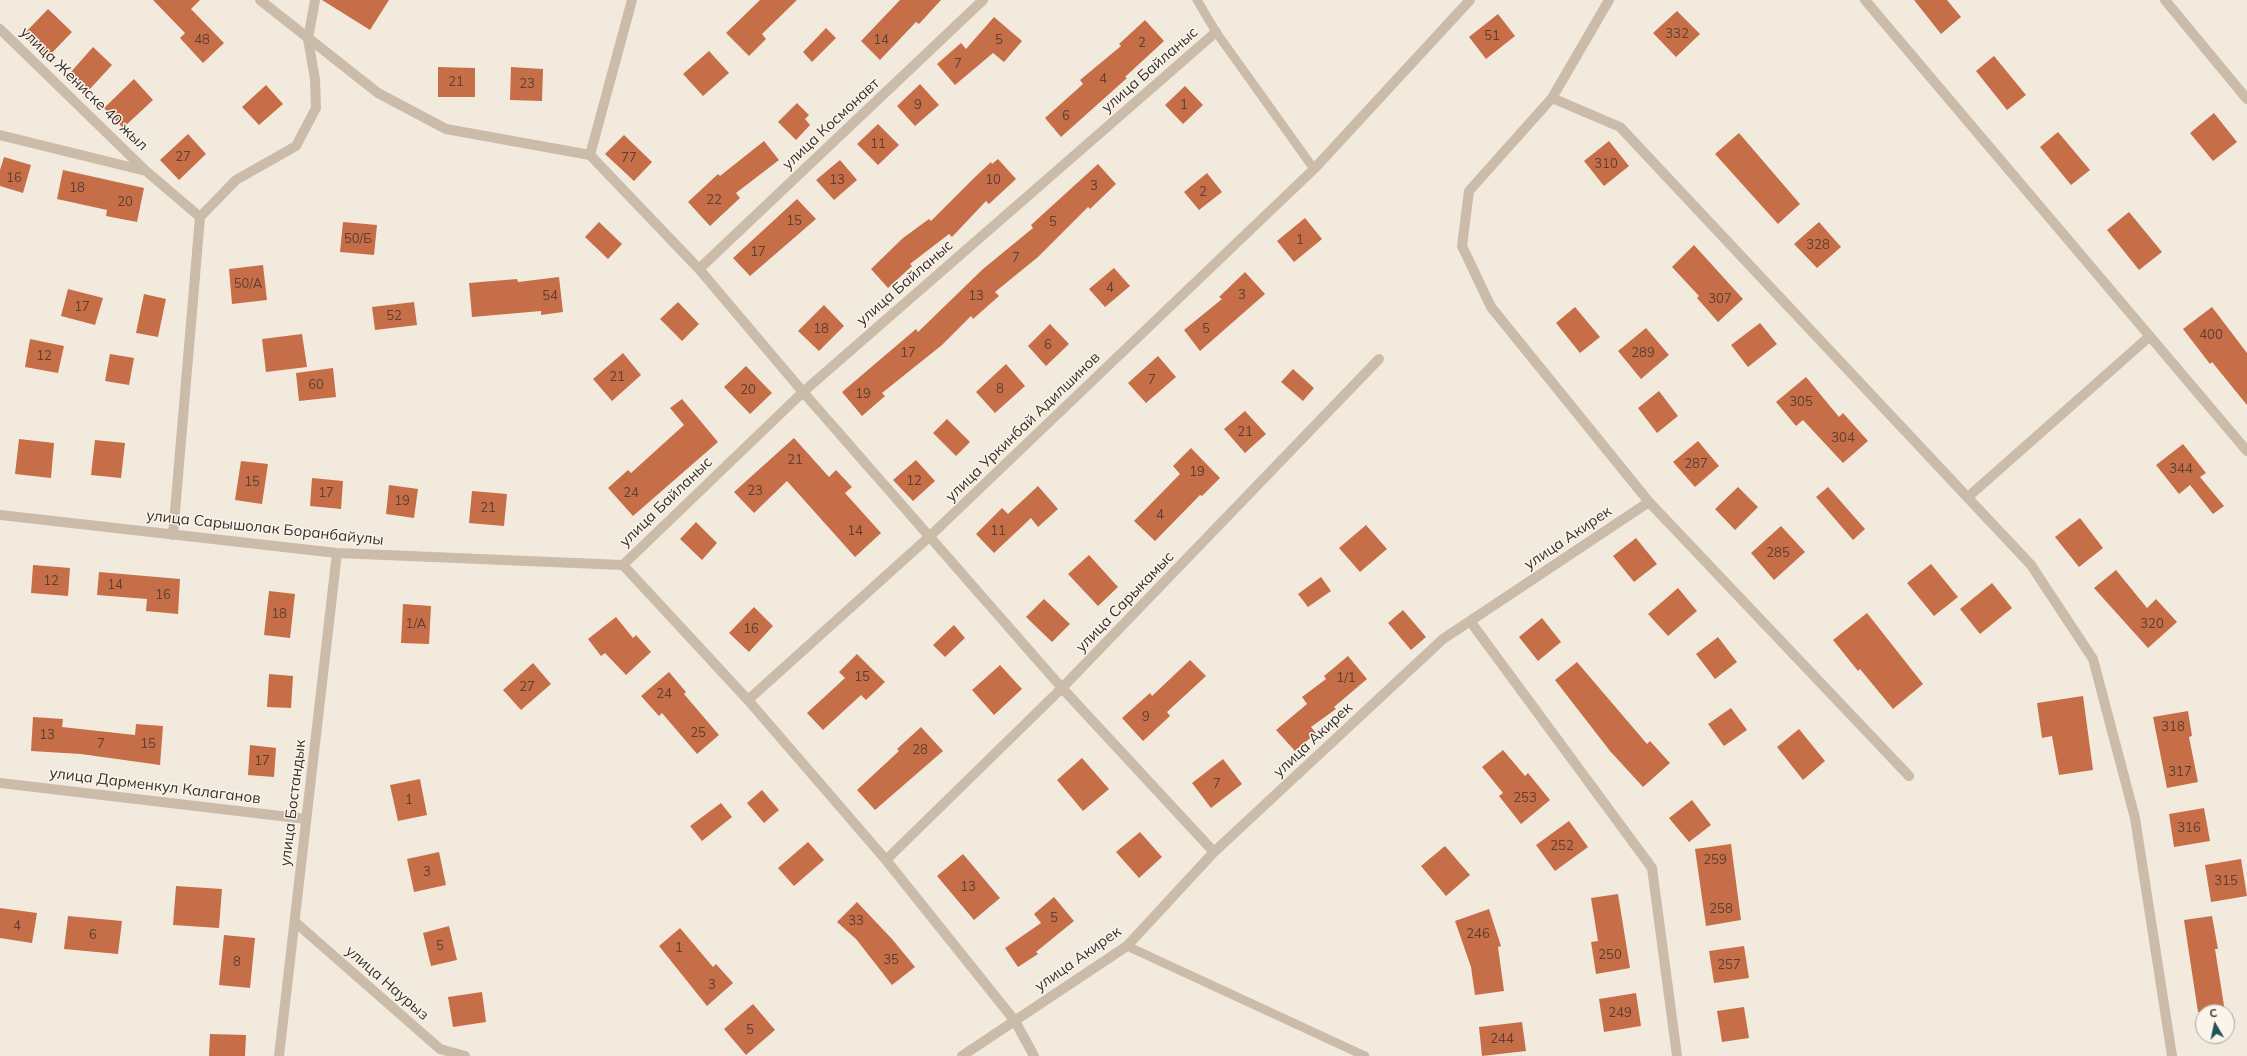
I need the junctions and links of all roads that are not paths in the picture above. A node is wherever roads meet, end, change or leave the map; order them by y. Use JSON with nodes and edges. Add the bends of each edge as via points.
{"nodes":[{"id":1,"x":260,"y":0,"type":"edge"},
{"id":2,"x":315,"y":0,"type":"edge"},
{"id":3,"x":632,"y":0,"type":"edge"},
{"id":4,"x":983,"y":0,"type":"edge"},
{"id":5,"x":1198,"y":0,"type":"edge"},
{"id":6,"x":1470,"y":0,"type":"edge"},
{"id":7,"x":1608,"y":0,"type":"edge"},
{"id":8,"x":1865,"y":0,"type":"edge"},
{"id":9,"x":2165,"y":0,"type":"edge"},
{"id":10,"x":0,"y":29,"type":"edge"},
{"id":11,"x":1216,"y":32,"type":"junction"},
{"id":12,"x":308,"y":39,"type":"junction"},
{"id":13,"x":1552,"y":98,"type":"junction"},
{"id":14,"x":2247,"y":99,"type":"edge"},
{"id":15,"x":0,"y":135,"type":"edge"},
{"id":16,"x":590,"y":155,"type":"junction"},
{"id":17,"x":1314,"y":169,"type":"junction"},
{"id":18,"x":146,"y":171,"type":"junction"},
{"id":19,"x":200,"y":217,"type":"junction"},
{"id":20,"x":699,"y":269,"type":"junction"},
{"id":21,"x":2150,"y":336,"type":"junction"},
{"id":22,"x":1379,"y":359,"type":"dead end"},
{"id":23,"x":803,"y":392,"type":"junction"},
{"id":24,"x":2247,"y":451,"type":"edge"},
{"id":25,"x":1968,"y":497,"type":"junction"},
{"id":26,"x":1648,"y":502,"type":"junction"},
{"id":27,"x":0,"y":515,"type":"edge"},
{"id":28,"x":173,"y":535,"type":"junction"},
{"id":29,"x":930,"y":538,"type":"junction"},
{"id":30,"x":337,"y":553,"type":"junction"},
{"id":31,"x":623,"y":565,"type":"junction"},
{"id":32,"x":1470,"y":621,"type":"junction"},
{"id":33,"x":1062,"y":688,"type":"junction"},
{"id":34,"x":748,"y":700,"type":"junction"},
{"id":35,"x":1909,"y":776,"type":"dead end"},
{"id":36,"x":0,"y":783,"type":"edge"},
{"id":37,"x":306,"y":818,"type":"junction"},
{"id":38,"x":1214,"y":852,"type":"junction"},
{"id":39,"x":886,"y":860,"type":"junction"},
{"id":40,"x":295,"y":922,"type":"junction"},
{"id":41,"x":1127,"y":946,"type":"junction"},
{"id":42,"x":1015,"y":1021,"type":"junction"},
{"id":43,"x":279,"y":1056,"type":"edge"},
{"id":44,"x":465,"y":1056,"type":"edge"},
{"id":45,"x":962,"y":1056,"type":"edge"},
{"id":46,"x":1034,"y":1056,"type":"edge"},
{"id":47,"x":1365,"y":1056,"type":"edge"},
{"id":48,"x":1677,"y":1056,"type":"edge"},
{"id":49,"x":2172,"y":1056,"type":"edge"}],
"edges":[{"from":1,"to":12,"type":"street"},
{"from":2,"to":12,"type":"street"},
{"from":3,"to":16,"type":"street"},
{"from":4,"to":20,"type":"street","name":"улица Космонавт"},
{"from":5,"to":11,"type":"lane"},
{"from":6,"to":17,"type":"street","name":"улица Уркинбай Адилшинов"},
{"from":7,"to":13,"type":"street"},
{"from":8,"to":21,"type":"street"},
{"from":9,"to":14,"type":"street"},
{"from":10,"to":18,"type":"street","name":"улица Жениске 40 жыл"},
{"from":11,"to":17,"type":"lane"},
{"from":11,"to":23,"type":"street","name":"улица Байланыс"},
{"from":12,"to":16,"type":"street","via":[[378,93],[446,129]]},
{"from":12,"to":19,"type":"street","via":[[315,79],[316,108],[296,146],[236,180]]},
{"from":13,"to":25,"type":"street","via":[[1620,127]]},
{"from":13,"to":26,"type":"street","via":[[1469,191],[1462,246],[1491,307]]},
{"from":15,"to":18,"type":"street"},
{"from":16,"to":20,"type":"street"},
{"from":17,"to":29,"type":"street","name":"улица Уркинбай Адилшинов"},
{"from":18,"to":19,"type":"street","name":"улица Жениске 40 жыл"},
{"from":19,"to":28,"type":"street"},
{"from":20,"to":23,"type":"street"},
{"from":21,"to":24,"type":"street"},
{"from":21,"to":25,"type":"street"},
{"from":22,"to":33,"type":"street","name":"улица Сарыкамыс"},
{"from":23,"to":29,"type":"street"},
{"from":23,"to":31,"type":"street","name":"улица Байланыс"},
{"from":25,"to":49,"type":"street","via":[[2031,565],[2093,659],[2135,818]]},
{"from":26,"to":32,"type":"street","name":"улица Акирек"},
{"from":26,"to":35,"type":"street"},
{"from":27,"to":28,"type":"street","name":"улица Сарышолак Боранбайулы"},
{"from":28,"to":30,"type":"street","name":"улица Сарышолак Боранбайулы"},
{"from":29,"to":33,"type":"street"},
{"from":29,"to":34,"type":"street","name":"улица Уркинбай Адилшинов"},
{"from":30,"to":31,"type":"street","name":"улица Сарышолак Боранбайулы"},
{"from":30,"to":37,"type":"street","name":"улица Бостандык"},
{"from":31,"to":34,"type":"street"},
{"from":32,"to":38,"type":"street","name":"улица Акирек","via":[[1443,639]]},
{"from":32,"to":48,"type":"street","via":[[1652,868]]},
{"from":33,"to":38,"type":"street"},
{"from":33,"to":39,"type":"street","name":"улица Сарыкамыс"},
{"from":34,"to":39,"type":"street"},
{"from":36,"to":37,"type":"street","name":"улица Дарменкул Калаганов"},
{"from":37,"to":40,"type":"street","name":"улица Бостандык"},
{"from":38,"to":41,"type":"street","name":"улица Акирек"},
{"from":39,"to":42,"type":"street"},
{"from":40,"to":43,"type":"street","name":"улица Бостандык"},
{"from":40,"to":44,"type":"street","name":"улица Наурыз","via":[[440,1049]]},
{"from":41,"to":42,"type":"street","name":"улица Акирек"},
{"from":41,"to":47,"type":"lane"},
{"from":42,"to":45,"type":"street"},
{"from":42,"to":46,"type":"street"}]}
